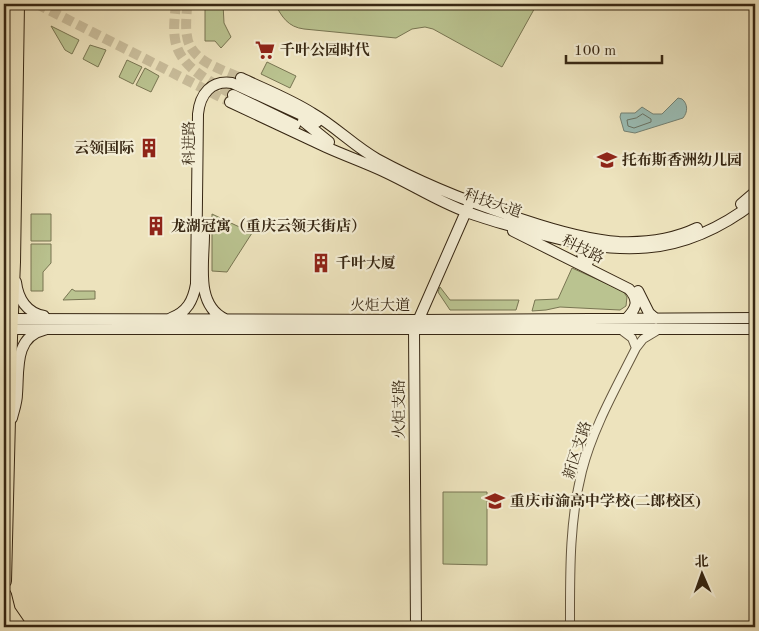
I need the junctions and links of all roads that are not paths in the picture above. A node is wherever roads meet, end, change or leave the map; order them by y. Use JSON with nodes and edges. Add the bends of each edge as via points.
{"nodes":[{"id":1,"x":17,"y":4,"type":"edge"},
{"id":2,"x":241,"y":78,"type":"tunnel mouth"},
{"id":3,"x":338,"y":132,"type":"junction"},
{"id":4,"x":329,"y":142,"type":"junction"},
{"id":5,"x":384,"y":172,"type":"junction"},
{"id":6,"x":755,"y":192,"type":"edge"},
{"id":7,"x":755,"y":202,"type":"edge"},
{"id":8,"x":468,"y":207,"type":"junction"},
{"id":9,"x":490,"y":219,"type":"junction"},
{"id":10,"x":562,"y":231,"type":"junction"},
{"id":11,"x":572,"y":242,"type":"junction"},
{"id":12,"x":599,"y":247,"type":"junction"},
{"id":13,"x":588,"y":262,"type":"junction"},
{"id":14,"x":8,"y":266,"type":"edge"},
{"id":15,"x":200,"y":287,"type":"junction"},
{"id":16,"x":755,"y":318,"type":"edge"},
{"id":17,"x":626,"y":319,"type":"junction"},
{"id":18,"x":167,"y":320,"type":"junction"},
{"id":19,"x":226,"y":320,"type":"junction"},
{"id":20,"x":7,"y":324,"type":"edge"},
{"id":21,"x":58,"y":324,"type":"junction"},
{"id":22,"x":658,"y":324,"type":"junction"},
{"id":23,"x":416,"y":325,"type":"junction"},
{"id":24,"x":755,"y":328,"type":"edge"},
{"id":25,"x":620,"y":329,"type":"junction"},
{"id":26,"x":636,"y":348,"type":"junction"},
{"id":27,"x":4,"y":406,"type":"edge"},
{"id":28,"x":7,"y":436,"type":"junction"},
{"id":29,"x":4,"y":581,"type":"edge"},
{"id":30,"x":4,"y":595,"type":"edge"},
{"id":31,"x":19,"y":627,"type":"edge"},
{"id":32,"x":416,"y":627,"type":"edge"},
{"id":33,"x":570,"y":627,"type":"edge"}],
"edges":[{"from":1,"to":14,"type":"highway"},
{"from":2,"to":3,"type":"main road","name":"科技大道","via":[[309,110]]},
{"from":3,"to":8,"type":"main road","name":"科技大道","via":[[376,158]]},
{"from":3,"to":15,"type":"main road","via":[[237,84],[222,83],[207,90],[198,114]]},
{"from":4,"to":5,"type":"main road"},
{"from":4,"to":5,"type":"main road","name":"科技大道","via":[[231,98]]},
{"from":4,"to":15,"type":"main road","name":"科进路","via":[[302,120],[235,88],[222,87],[210,94],[204,114]]},
{"from":5,"to":8,"type":"main road","name":"科技大道"},
{"from":6,"to":10,"type":"main road","name":"科技大道","via":[[707,224],[664,238],[619,242]]},
{"from":7,"to":12,"type":"main road","name":"科技大道","via":[[721,224],[681,242],[634,249]]},
{"from":8,"to":9,"type":"main road","name":"科技大道"},
{"from":8,"to":10,"type":"main road","name":"科技大道"},
{"from":8,"to":23,"type":"main road","name":"火炬支路"},
{"from":9,"to":11,"type":"main road","name":"科技大道"},
{"from":9,"to":17,"type":"main road","name":"科技路","via":[[629,289],[637,304]]},
{"from":10,"to":11,"type":"main road","name":"科技路"},
{"from":11,"to":12,"type":"main road","name":"科技大道"},
{"from":11,"to":13,"type":"main road","name":"科技路","via":[[579,256]]},
{"from":12,"to":13,"type":"main road","via":[[584,251],[582,256]]},
{"from":13,"to":22,"type":"main road","name":"科技路","via":[[634,286]]},
{"from":14,"to":20,"type":"highway"},
{"from":14,"to":21,"type":"main road","via":[[26,306]]},
{"from":15,"to":18,"type":"main road","via":[[187,309]]},
{"from":15,"to":19,"type":"main road","name":"科进路","via":[[213,311]]},
{"from":16,"to":22,"type":"main road","name":"火炬大道"},
{"from":17,"to":22,"type":"main road","name":"火炬大道"},
{"from":17,"to":23,"type":"main road","name":"火炬大道"},
{"from":18,"to":19,"type":"main road","name":"火炬大道"},
{"from":18,"to":21,"type":"main road","name":"火炬大道"},
{"from":19,"to":23,"type":"main road","name":"火炬大道"},
{"from":20,"to":21,"type":"main road","name":"火炬大道"},
{"from":20,"to":28,"type":"highway"},
{"from":21,"to":23,"type":"main road","name":"火炬大道"},
{"from":21,"to":28,"type":"main road","via":[[34,334],[21,350],[17,395]]},
{"from":22,"to":24,"type":"main road","name":"火炬大道"},
{"from":22,"to":25,"type":"main road","name":"火炬大道"},
{"from":22,"to":26,"type":"street"},
{"from":23,"to":25,"type":"main road","name":"火炬大道"},
{"from":23,"to":32,"type":"main road","name":"火炬支路"},
{"from":25,"to":26,"type":"street","via":[[632,338]]},
{"from":26,"to":33,"type":"street","name":"新区支路","via":[[599,423],[582,470],[571,532]]},
{"from":27,"to":28,"type":"highway"},
{"from":28,"to":29,"type":"highway"},
{"from":30,"to":31,"type":"highway","via":[[8,611]]}]}
